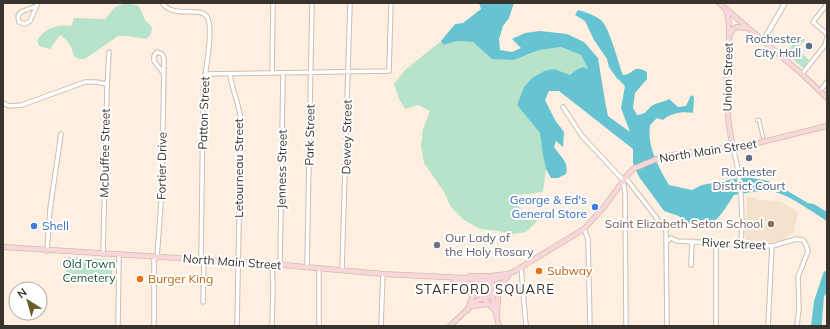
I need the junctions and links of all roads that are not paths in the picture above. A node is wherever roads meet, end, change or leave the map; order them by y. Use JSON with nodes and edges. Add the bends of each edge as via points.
{"nodes":[{"id":1,"x":162,"y":3,"type":"edge"},
{"id":2,"x":273,"y":3,"type":"edge"},
{"id":3,"x":312,"y":3,"type":"edge"},
{"id":4,"x":350,"y":3,"type":"edge"},
{"id":5,"x":391,"y":3,"type":"edge"},
{"id":6,"x":719,"y":3,"type":"edge"},
{"id":7,"x":785,"y":3,"type":"edge"},
{"id":8,"x":827,"y":4,"type":"edge"},
{"id":9,"x":37,"y":5,"type":"edge"},
{"id":10,"x":724,"y":8,"type":"junction"},
{"id":11,"x":748,"y":28,"type":"junction"},
{"id":12,"x":827,"y":34,"type":"edge"},
{"id":13,"x":728,"y":37,"type":"junction"},
{"id":14,"x":827,"y":38,"type":"edge"},
{"id":15,"x":763,"y":41,"type":"junction"},
{"id":16,"x":109,"y":52,"type":"dead end"},
{"id":17,"x":348,"y":72,"type":"junction"},
{"id":18,"x":272,"y":73,"type":"junction"},
{"id":19,"x":284,"y":73,"type":"junction"},
{"id":20,"x":312,"y":73,"type":"junction"},
{"id":21,"x":164,"y":74,"type":"junction"},
{"id":22,"x":205,"y":74,"type":"junction"},
{"id":23,"x":230,"y":74,"type":"junction"},
{"id":24,"x":802,"y":74,"type":"junction"},
{"id":25,"x":827,"y":82,"type":"edge"},
{"id":26,"x":107,"y":84,"type":"junction"},
{"id":27,"x":820,"y":91,"type":"junction"},
{"id":28,"x":827,"y":98,"type":"edge"},
{"id":29,"x":3,"y":103,"type":"edge"},
{"id":30,"x":563,"y":107,"type":"dead end"},
{"id":31,"x":757,"y":120,"type":"dead end"},
{"id":32,"x":826,"y":126,"type":"edge"},
{"id":33,"x":61,"y":134,"type":"dead end"},
{"id":34,"x":763,"y":137,"type":"dead end"},
{"id":35,"x":733,"y":147,"type":"junction"},
{"id":36,"x":624,"y":178,"type":"junction"},
{"id":37,"x":584,"y":229,"type":"junction"},
{"id":38,"x":666,"y":230,"type":"junction"},
{"id":39,"x":671,"y":238,"type":"junction"},
{"id":40,"x":666,"y":242,"type":"junction"},
{"id":41,"x":692,"y":242,"type":"junction"},
{"id":42,"x":716,"y":243,"type":"junction"},
{"id":43,"x":741,"y":244,"type":"junction"},
{"id":44,"x":772,"y":246,"type":"junction"},
{"id":45,"x":3,"y":247,"type":"edge"},
{"id":46,"x":48,"y":251,"type":"junction"},
{"id":47,"x":103,"y":254,"type":"junction"},
{"id":48,"x":119,"y":255,"type":"junction"},
{"id":49,"x":155,"y":258,"type":"junction"},
{"id":50,"x":203,"y":260,"type":"junction"},
{"id":51,"x":238,"y":262,"type":"junction"},
{"id":52,"x":272,"y":264,"type":"junction"},
{"id":53,"x":280,"y":265,"type":"junction"},
{"id":54,"x":691,"y":265,"type":"dead end"},
{"id":55,"x":307,"y":267,"type":"junction"},
{"id":56,"x":521,"y":267,"type":"junction"},
{"id":57,"x":319,"y":269,"type":"junction"},
{"id":58,"x":342,"y":270,"type":"junction"},
{"id":59,"x":383,"y":274,"type":"junction"},
{"id":60,"x":510,"y":274,"type":"junction"},
{"id":61,"x":452,"y":278,"type":"junction"},
{"id":62,"x":460,"y":278,"type":"junction"},
{"id":63,"x":483,"y":281,"type":"junction"},
{"id":64,"x":490,"y":281,"type":"junction"},
{"id":65,"x":499,"y":287,"type":"junction"},
{"id":66,"x":476,"y":290,"type":"junction"},
{"id":67,"x":494,"y":294,"type":"junction"},
{"id":68,"x":473,"y":296,"type":"junction"},
{"id":69,"x":483,"y":298,"type":"junction"},
{"id":70,"x":203,"y":302,"type":"dead end"},
{"id":71,"x":489,"y":304,"type":"junction"},
{"id":72,"x":470,"y":308,"type":"junction"},
{"id":73,"x":497,"y":313,"type":"junction"},
{"id":74,"x":381,"y":325,"type":"dead end"},
{"id":75,"x":118,"y":326,"type":"edge"},
{"id":76,"x":154,"y":326,"type":"edge"},
{"id":77,"x":237,"y":326,"type":"edge"},
{"id":78,"x":272,"y":326,"type":"edge"},
{"id":79,"x":319,"y":326,"type":"edge"},
{"id":80,"x":450,"y":326,"type":"edge"},
{"id":81,"x":499,"y":326,"type":"edge"},
{"id":82,"x":526,"y":326,"type":"edge"},
{"id":83,"x":590,"y":326,"type":"edge"},
{"id":84,"x":626,"y":326,"type":"edge"},
{"id":85,"x":667,"y":326,"type":"edge"},
{"id":86,"x":716,"y":326,"type":"edge"},
{"id":87,"x":768,"y":326,"type":"edge"},
{"id":88,"x":797,"y":326,"type":"edge"}],
"edges":[{"from":1,"to":22,"type":"street","name":"Patton Street","via":[[174,12],[202,12],[208,17]]},
{"from":2,"to":18,"type":"street"},
{"from":3,"to":20,"type":"street","name":"Park Street"},
{"from":4,"to":17,"type":"street","name":"Dewey Street"},
{"from":5,"to":17,"type":"street","via":[[389,71]]},
{"from":6,"to":10,"type":"main road"},
{"from":7,"to":15,"type":"street"},
{"from":8,"to":12,"type":"street","via":[[813,22]]},
{"from":9,"to":9,"type":"street","via":[[29,23],[19,22],[18,16],[21,12]]},
{"from":10,"to":11,"type":"main road"},
{"from":10,"to":13,"type":"main road","name":"Union Street","via":[[728,15]]},
{"from":11,"to":13,"type":"main road","via":[[737,27]]},
{"from":11,"to":15,"type":"main road"},
{"from":13,"to":35,"type":"main road","name":"Union Street","via":[[726,102]]},
{"from":14,"to":24,"type":"street","via":[[825,45]]},
{"from":15,"to":24,"type":"main road"},
{"from":16,"to":26,"type":"street","name":"McDuffee Street"},
{"from":17,"to":20,"type":"street"},
{"from":17,"to":58,"type":"street","name":"Dewey Street"},
{"from":18,"to":19,"type":"street"},
{"from":18,"to":23,"type":"street"},
{"from":19,"to":20,"type":"street"},
{"from":19,"to":53,"type":"street","name":"Jenness Street"},
{"from":20,"to":55,"type":"street","name":"Park Street"},
{"from":21,"to":21,"type":"street","name":"Fortier Drive","via":[[164,57],[157,52],[154,54],[154,60]]},
{"from":21,"to":49,"type":"street","name":"Fortier Drive","via":[[162,189]]},
{"from":22,"to":23,"type":"street"},
{"from":22,"to":50,"type":"street","name":"Patton Street"},
{"from":23,"to":51,"type":"street","name":"Letourneau Street","via":[[240,114]]},
{"from":24,"to":27,"type":"main road"},
{"from":25,"to":27,"type":"street"},
{"from":26,"to":29,"type":"street","via":[[85,82],[22,105],[9,106]]},
{"from":26,"to":47,"type":"street","name":"McDuffee Street"},
{"from":27,"to":28,"type":"main road"},
{"from":30,"to":36,"type":"street","via":[[582,136]]},
{"from":31,"to":34,"type":"street"},
{"from":32,"to":35,"type":"main road","name":"North Main Street","via":[[765,142]]},
{"from":33,"to":46,"type":"street","via":[[50,209]]},
{"from":35,"to":36,"type":"main road","name":"North Main Street","via":[[658,157],[635,168]]},
{"from":35,"to":43,"type":"street","via":[[742,222]]},
{"from":36,"to":37,"type":"main road","name":"North Main Street","via":[[604,207]]},
{"from":36,"to":38,"type":"street"},
{"from":36,"to":84,"type":"street"},
{"from":37,"to":56,"type":"main road","name":"North Main Street"},
{"from":37,"to":83,"type":"street","via":[[588,239]]},
{"from":38,"to":39,"type":"street"},
{"from":38,"to":40,"type":"street"},
{"from":39,"to":40,"type":"street"},
{"from":39,"to":41,"type":"street","name":"River Street"},
{"from":40,"to":85,"type":"street"},
{"from":41,"to":42,"type":"street","name":"River Street"},
{"from":41,"to":54,"type":"street"},
{"from":42,"to":43,"type":"street","name":"River Street"},
{"from":42,"to":86,"type":"street"},
{"from":43,"to":44,"type":"street","name":"River Street"},
{"from":44,"to":87,"type":"street"},
{"from":44,"to":88,"type":"street","name":"River Street","via":[[800,239],[808,248],[798,277]]},
{"from":45,"to":46,"type":"main road","name":"North Main Street"},
{"from":46,"to":47,"type":"main road","name":"North Main Street"},
{"from":47,"to":48,"type":"main road","name":"North Main Street"},
{"from":48,"to":49,"type":"main road","name":"North Main Street"},
{"from":48,"to":75,"type":"street"},
{"from":49,"to":50,"type":"main road","name":"North Main Street"},
{"from":49,"to":76,"type":"street","name":"Fortier Drive"},
{"from":50,"to":51,"type":"main road","name":"North Main Street"},
{"from":50,"to":70,"type":"street","name":"Patton Street"},
{"from":51,"to":52,"type":"main road","name":"North Main Street"},
{"from":51,"to":77,"type":"street","name":"Letourneau Street"},
{"from":52,"to":53,"type":"main road","name":"North Main Street"},
{"from":52,"to":78,"type":"street"},
{"from":53,"to":55,"type":"main road","name":"North Main Street"},
{"from":55,"to":57,"type":"main road","name":"North Main Street"},
{"from":56,"to":60,"type":"main road","name":"North Main Street"},
{"from":56,"to":82,"type":"street"},
{"from":57,"to":58,"type":"main road","name":"North Main Street"},
{"from":57,"to":79,"type":"street"},
{"from":58,"to":59,"type":"main road","name":"North Main Street"},
{"from":59,"to":61,"type":"main road","name":"North Main Street"},
{"from":59,"to":74,"type":"street"},
{"from":60,"to":62,"type":"main road","name":"North Main Street","via":[[466,275]]},
{"from":60,"to":64,"type":"main road","name":"North Main Street"},
{"from":60,"to":65,"type":"main road","name":"North Main Street"},
{"from":61,"to":62,"type":"main road","name":"North Main Street"},
{"from":61,"to":68,"type":"main road"},
{"from":62,"to":63,"type":"main road","name":"North Main Street"},
{"from":62,"to":66,"type":"main road"},
{"from":63,"to":64,"type":"main road"},
{"from":63,"to":66,"type":"main road"},
{"from":64,"to":67,"type":"main road","via":[[494,286]]},
{"from":65,"to":67,"type":"main road","name":"North Main Street"},
{"from":65,"to":73,"type":"main road"},
{"from":66,"to":68,"type":"main road"},
{"from":66,"to":69,"type":"main road"},
{"from":67,"to":69,"type":"main road"},
{"from":67,"to":73,"type":"main road"},
{"from":68,"to":72,"type":"main road"},
{"from":69,"to":71,"type":"main road"},
{"from":69,"to":72,"type":"main road"},
{"from":71,"to":72,"type":"main road"},
{"from":71,"to":73,"type":"main road"},
{"from":72,"to":80,"type":"main road"},
{"from":73,"to":81,"type":"main road"}]}
